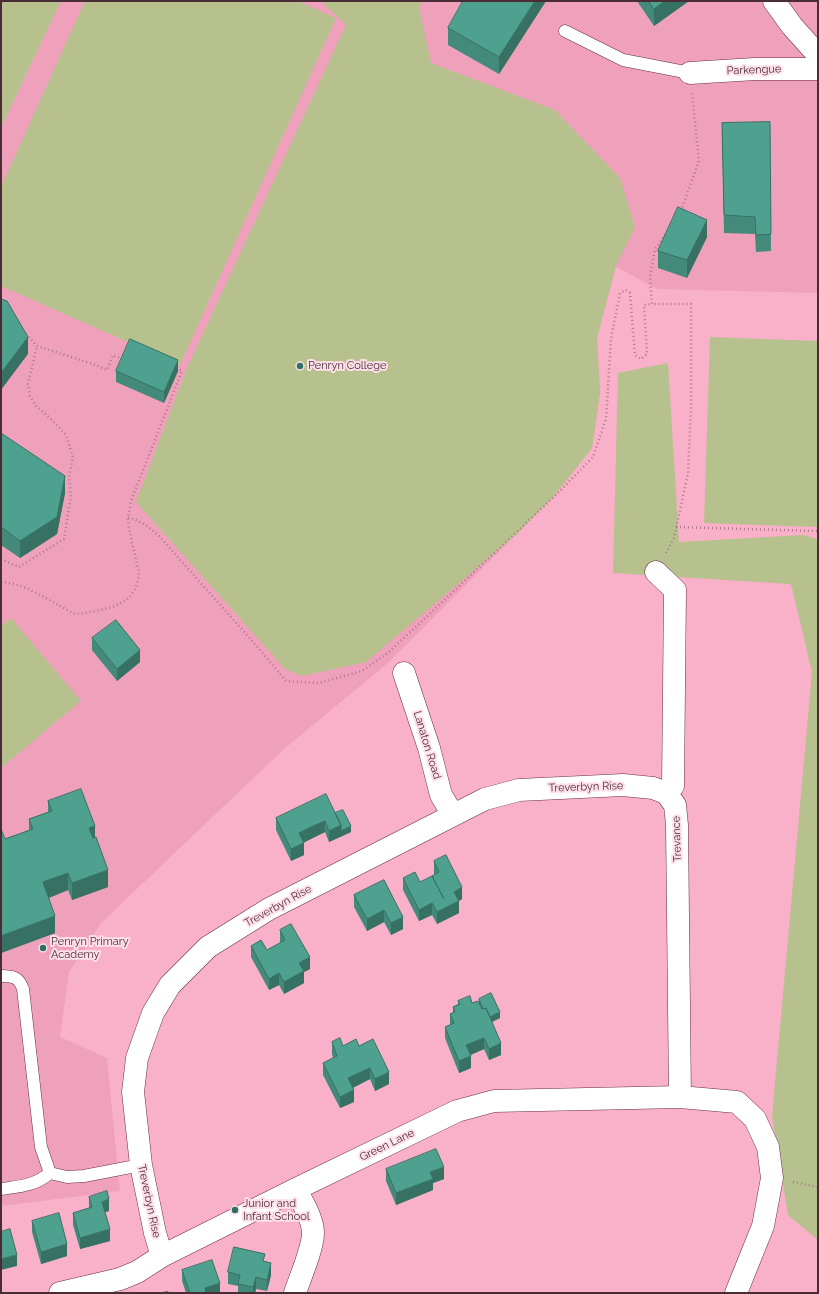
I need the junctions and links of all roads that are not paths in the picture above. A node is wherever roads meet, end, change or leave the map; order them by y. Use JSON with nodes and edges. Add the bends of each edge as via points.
{"nodes":[{"id":1,"x":774,"y":1,"type":"edge"},
{"id":2,"x":565,"y":31,"type":"dead end"},
{"id":3,"x":818,"y":55,"type":"edge"},
{"id":4,"x":818,"y":68,"type":"edge"},
{"id":5,"x":690,"y":73,"type":"joint"},
{"id":6,"x":656,"y":572,"type":"road end"},
{"id":7,"x":404,"y":673,"type":"dead end"},
{"id":8,"x":666,"y":793,"type":"junction"},
{"id":9,"x":453,"y":815,"type":"junction"},
{"id":10,"x":1,"y":976,"type":"edge"},
{"id":11,"x":680,"y":1097,"type":"junction"},
{"id":12,"x":141,"y":1165,"type":"junction"},
{"id":13,"x":50,"y":1173,"type":"junction"},
{"id":14,"x":1,"y":1189,"type":"edge"},
{"id":15,"x":296,"y":1189,"type":"junction"},
{"id":16,"x":162,"y":1256,"type":"junction"},
{"id":17,"x":60,"y":1293,"type":"edge"},
{"id":18,"x":295,"y":1293,"type":"edge"},
{"id":19,"x":736,"y":1293,"type":"edge"}],
"edges":[{"from":1,"to":3,"type":"street"},
{"from":2,"to":5,"type":"lane","via":[[623,60]]},
{"from":4,"to":5,"type":"street","name":"Parkengue"},
{"from":6,"to":8,"type":"street","via":[[675,590],[673,786]]},
{"from":7,"to":9,"type":"street","name":"Lanaton Road","via":[[429,748],[441,795]]},
{"from":8,"to":9,"type":"street","name":"Treverbyn Rise","via":[[653,788],[623,786],[519,790],[485,799]]},
{"from":8,"to":11,"type":"street","name":"Trevance","via":[[675,805],[677,826]]},
{"from":9,"to":12,"type":"street","name":"Treverbyn Rise","via":[[269,910],[208,947],[170,985],[153,1013],[137,1058],[133,1092]]},
{"from":10,"to":13,"type":"lane","via":[[16,978],[23,990],[41,1147]]},
{"from":11,"to":15,"type":"street","name":"Green Lane","via":[[494,1101],[457,1111]]},
{"from":11,"to":19,"type":"street","name":"Green Lane","via":[[737,1102],[755,1119],[768,1147],[772,1178],[763,1226]]},
{"from":12,"to":13,"type":"lane","via":[[84,1176]]},
{"from":12,"to":16,"type":"street","name":"Treverbyn Rise"},
{"from":13,"to":14,"type":"lane","via":[[42,1180],[31,1184]]},
{"from":15,"to":16,"type":"street","name":"Green Lane"},
{"from":15,"to":18,"type":"street","via":[[310,1219],[313,1233]]},
{"from":16,"to":17,"type":"street","name":"Green Lane","via":[[137,1272],[120,1279]]}]}
